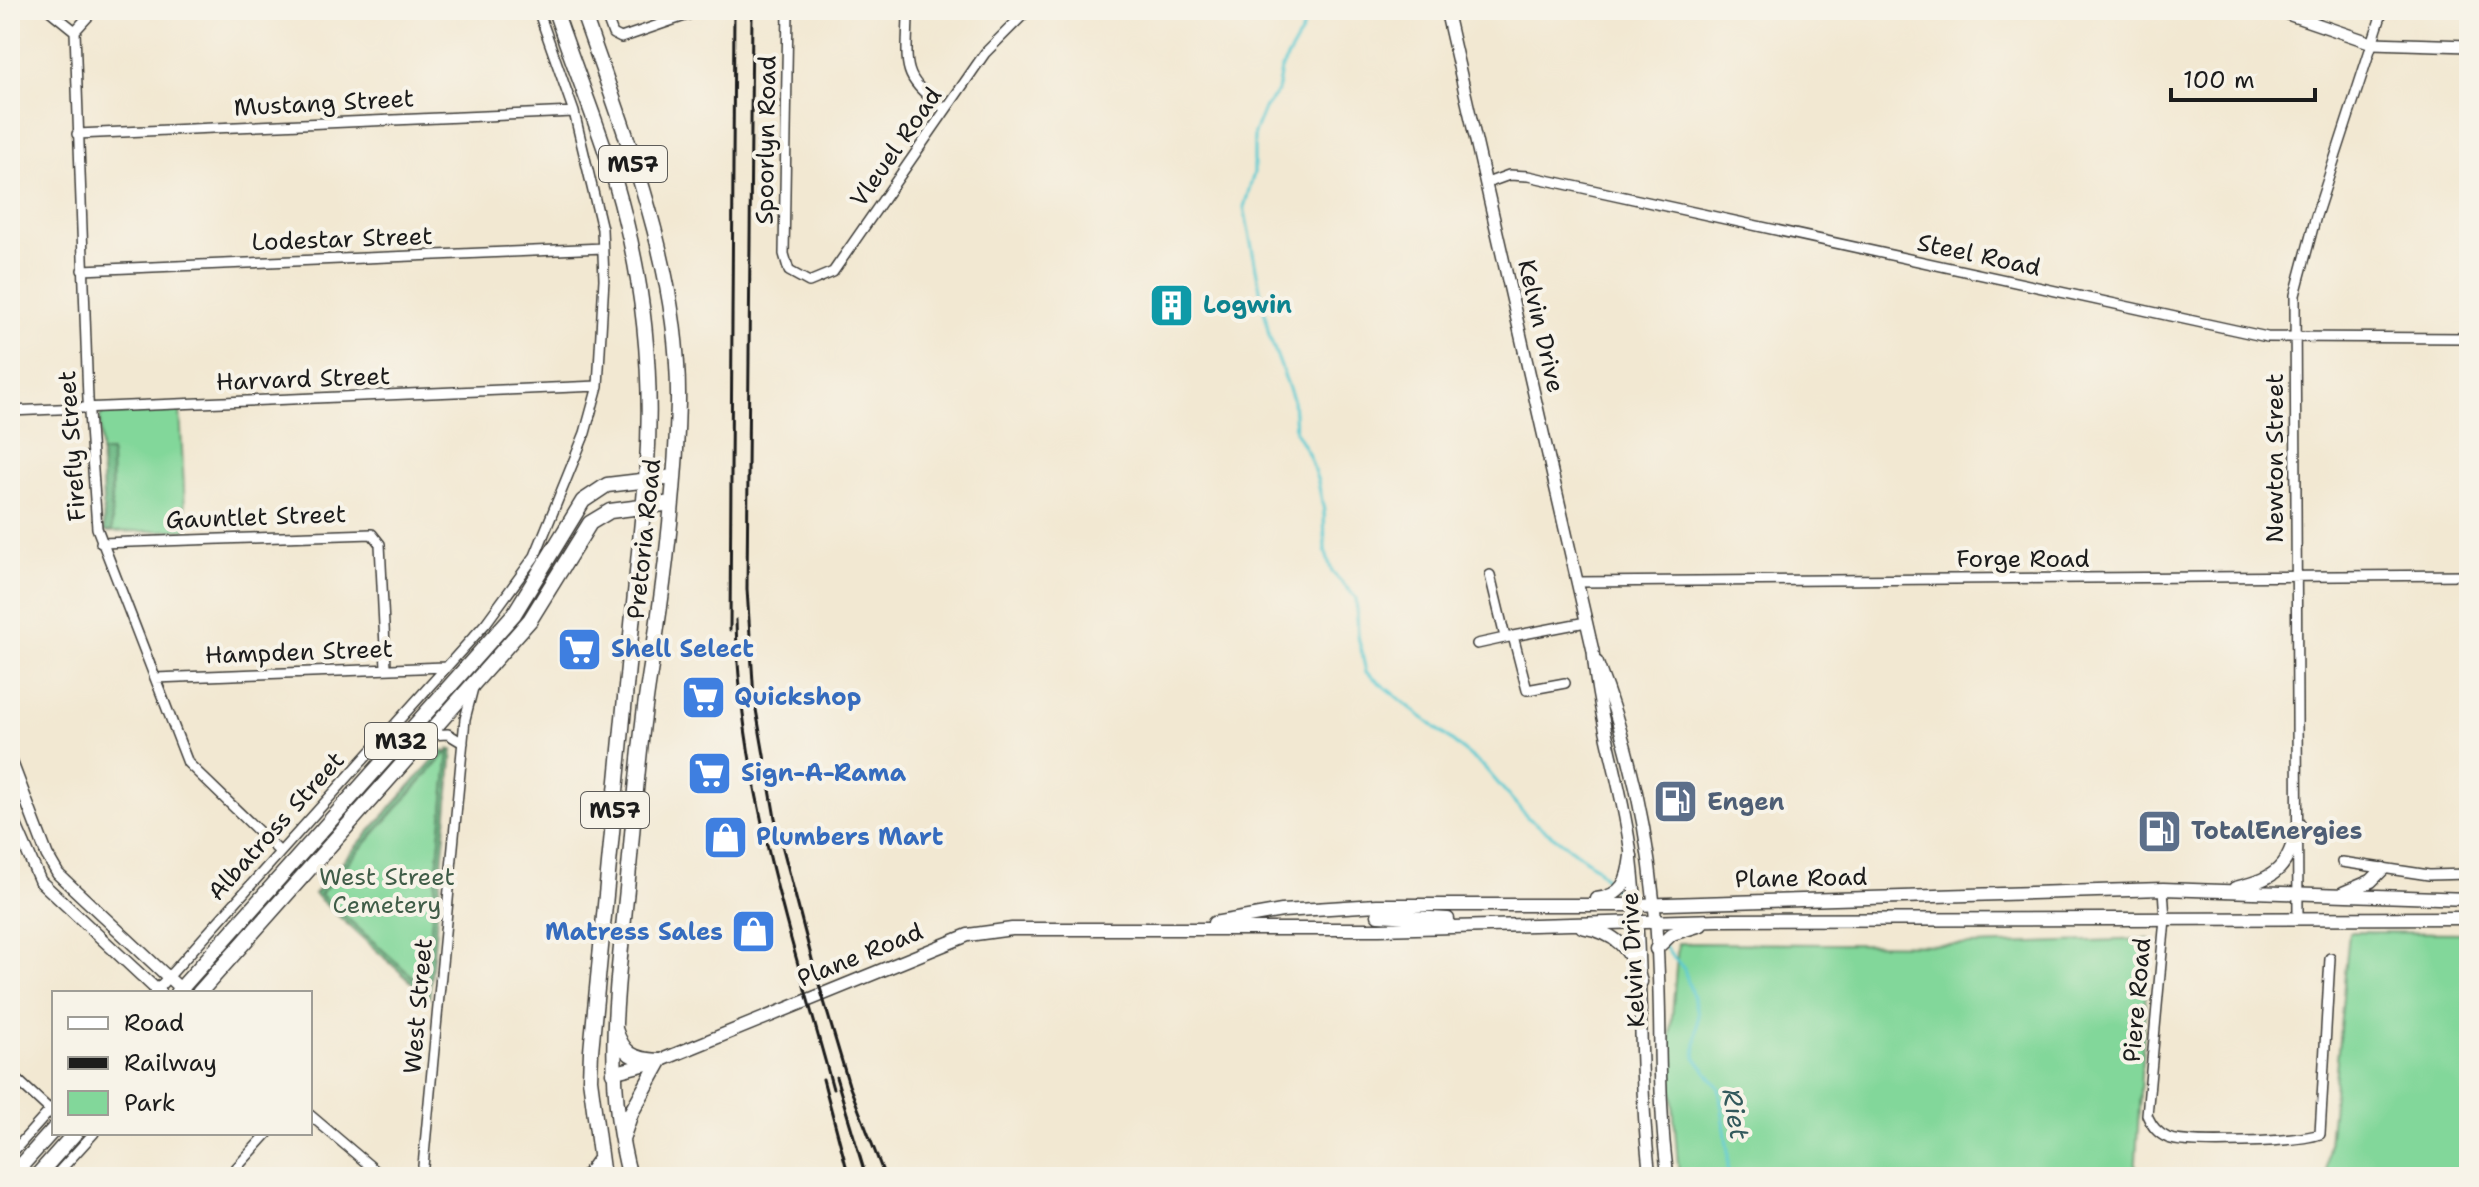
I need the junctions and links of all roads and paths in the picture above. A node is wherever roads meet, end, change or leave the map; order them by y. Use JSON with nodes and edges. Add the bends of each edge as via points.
{"nodes":[{"id":1,"x":49,"y":10,"type":"edge"},
{"id":2,"x":94,"y":10,"type":"edge"},
{"id":3,"x":538,"y":10,"type":"edge"},
{"id":4,"x":555,"y":10,"type":"edge"},
{"id":5,"x":582,"y":10,"type":"edge"},
{"id":6,"x":604,"y":10,"type":"edge"},
{"id":7,"x":702,"y":10,"type":"edge"},
{"id":8,"x":788,"y":10,"type":"edge"},
{"id":9,"x":908,"y":10,"type":"edge"},
{"id":10,"x":1028,"y":10,"type":"edge"},
{"id":11,"x":1446,"y":10,"type":"edge"},
{"id":12,"x":2276,"y":10,"type":"edge"},
{"id":13,"x":2383,"y":10,"type":"edge"},
{"id":14,"x":75,"y":31,"type":"junction"},
{"id":15,"x":2372,"y":43,"type":"junction"},
{"id":16,"x":2469,"y":46,"type":"edge"},
{"id":17,"x":946,"y":109,"type":"junction"},
{"id":18,"x":574,"y":112,"type":"junction"},
{"id":19,"x":77,"y":134,"type":"junction"},
{"id":20,"x":1487,"y":183,"type":"junction"},
{"id":21,"x":603,"y":248,"type":"junction"},
{"id":22,"x":82,"y":270,"type":"junction"},
{"id":23,"x":789,"y":271,"type":"joint"},
{"id":24,"x":2469,"y":338,"type":"edge"},
{"id":25,"x":2294,"y":340,"type":"junction"},
{"id":26,"x":598,"y":386,"type":"junction"},
{"id":27,"x":89,"y":408,"type":"junction"},
{"id":28,"x":10,"y":411,"type":"edge"},
{"id":29,"x":674,"y":477,"type":"junction"},
{"id":30,"x":646,"y":479,"type":"junction"},
{"id":31,"x":672,"y":503,"type":"junction"},
{"id":32,"x":642,"y":506,"type":"junction"},
{"id":33,"x":610,"y":511,"type":"junction"},
{"id":34,"x":641,"y":532,"type":"junction"},
{"id":35,"x":101,"y":543,"type":"junction"},
{"id":36,"x":1490,"y":575,"type":"dead end"},
{"id":37,"x":2469,"y":575,"type":"edge"},
{"id":38,"x":2296,"y":577,"type":"junction"},
{"id":39,"x":1577,"y":582,"type":"junction"},
{"id":40,"x":1586,"y":622,"type":"junction"},
{"id":41,"x":1509,"y":637,"type":"junction"},
{"id":42,"x":1477,"y":644,"type":"dead end"},
{"id":43,"x":1593,"y":651,"type":"junction"},
{"id":44,"x":386,"y":667,"type":"junction"},
{"id":45,"x":445,"y":667,"type":"junction"},
{"id":46,"x":155,"y":678,"type":"junction"},
{"id":47,"x":1565,"y":683,"type":"dead end"},
{"id":48,"x":474,"y":685,"type":"junction"},
{"id":49,"x":624,"y":715,"type":"junction"},
{"id":50,"x":644,"y":722,"type":"junction"},
{"id":51,"x":424,"y":737,"type":"junction"},
{"id":52,"x":463,"y":743,"type":"junction"},
{"id":53,"x":10,"y":758,"type":"edge"},
{"id":54,"x":10,"y":812,"type":"edge"},
{"id":55,"x":2299,"y":825,"type":"junction"},
{"id":56,"x":279,"y":851,"type":"junction"},
{"id":57,"x":47,"y":855,"type":"junction"},
{"id":58,"x":1631,"y":856,"type":"junction"},
{"id":59,"x":2342,"y":862,"type":"dead end"},
{"id":60,"x":30,"y":864,"type":"junction"},
{"id":61,"x":2383,"y":869,"type":"junction"},
{"id":62,"x":2469,"y":874,"type":"edge"},
{"id":63,"x":2163,"y":889,"type":"junction"},
{"id":64,"x":2220,"y":891,"type":"junction"},
{"id":65,"x":2298,"y":894,"type":"junction"},
{"id":66,"x":2332,"y":895,"type":"junction"},
{"id":67,"x":2469,"y":899,"type":"edge"},
{"id":68,"x":1573,"y":904,"type":"junction"},
{"id":69,"x":1635,"y":905,"type":"junction"},
{"id":70,"x":1654,"y":905,"type":"junction"},
{"id":71,"x":1378,"y":915,"type":"dead end"},
{"id":72,"x":2469,"y":918,"type":"edge"},
{"id":73,"x":2165,"y":919,"type":"junction"},
{"id":74,"x":2298,"y":919,"type":"junction"},
{"id":75,"x":1637,"y":920,"type":"junction"},
{"id":76,"x":1719,"y":920,"type":"junction"},
{"id":77,"x":1655,"y":921,"type":"junction"},
{"id":78,"x":1556,"y":922,"type":"junction"},
{"id":79,"x":1487,"y":923,"type":"junction"},
{"id":80,"x":112,"y":925,"type":"junction"},
{"id":81,"x":1135,"y":927,"type":"junction"},
{"id":82,"x":100,"y":939,"type":"junction"},
{"id":83,"x":1656,"y":949,"type":"junction"},
{"id":84,"x":2330,"y":958,"type":"dead end"},
{"id":85,"x":169,"y":976,"type":"junction"},
{"id":86,"x":1641,"y":982,"type":"junction"},
{"id":87,"x":156,"y":991,"type":"edge"},
{"id":88,"x":158,"y":991,"type":"edge"},
{"id":89,"x":180,"y":991,"type":"edge"},
{"id":90,"x":182,"y":991,"type":"edge"},
{"id":91,"x":201,"y":991,"type":"edge"},
{"id":92,"x":613,"y":1025,"type":"junction"},
{"id":93,"x":591,"y":1051,"type":"junction"},
{"id":94,"x":660,"y":1061,"type":"junction"},
{"id":95,"x":10,"y":1073,"type":"edge"},
{"id":96,"x":612,"y":1073,"type":"junction"},
{"id":97,"x":52,"y":1108,"type":"edge"},
{"id":98,"x":594,"y":1115,"type":"junction"},
{"id":99,"x":312,"y":1117,"type":"edge"},
{"id":100,"x":52,"y":1131,"type":"edge"},
{"id":101,"x":73,"y":1135,"type":"edge"},
{"id":102,"x":92,"y":1135,"type":"edge"},
{"id":103,"x":266,"y":1135,"type":"edge"},
{"id":104,"x":621,"y":1144,"type":"junction"},
{"id":105,"x":10,"y":1155,"type":"edge"},
{"id":106,"x":600,"y":1159,"type":"junction"},
{"id":107,"x":11,"y":1177,"type":"edge"},
{"id":108,"x":36,"y":1177,"type":"edge"},
{"id":109,"x":54,"y":1177,"type":"edge"},
{"id":110,"x":228,"y":1177,"type":"edge"},
{"id":111,"x":383,"y":1177,"type":"edge"},
{"id":112,"x":422,"y":1177,"type":"edge"},
{"id":113,"x":587,"y":1177,"type":"edge"},
{"id":114,"x":603,"y":1177,"type":"edge"},
{"id":115,"x":630,"y":1177,"type":"edge"},
{"id":116,"x":1650,"y":1177,"type":"edge"},
{"id":117,"x":1668,"y":1177,"type":"edge"}],
"edges":[{"from":1,"to":14,"type":"street"},
{"from":2,"to":14,"type":"street"},
{"from":3,"to":18,"type":"street","name":"Albatross Street"},
{"from":4,"to":30,"type":"main road","name":"Pretoria Road","number":"M57","via":[[625,215],[637,268],[649,354]]},
{"from":5,"to":29,"type":"main road","name":"Pretoria Road","number":"M57","via":[[662,267],[675,352]]},
{"from":6,"to":7,"type":"street","via":[[613,34],[621,38]]},
{"from":8,"to":23,"type":"street","name":"Spoorlyn Road","via":[[784,246]]},
{"from":9,"to":17,"type":"street","via":[[911,80]]},
{"from":10,"to":17,"type":"street","name":"Vleuel Road","via":[[985,53]]},
{"from":11,"to":20,"type":"street","name":"Kelvin Drive"},
{"from":12,"to":15,"type":"street"},
{"from":13,"to":15,"type":"street","name":"Newton Street"},
{"from":14,"to":19,"type":"street","name":"Firefly Street"},
{"from":15,"to":16,"type":"street"},
{"from":15,"to":25,"type":"street","name":"Newton Street","via":[[2298,276]]},
{"from":17,"to":23,"type":"street","name":"Vleuel Road","via":[[833,272],[809,282]]},
{"from":18,"to":19,"type":"street","name":"Mustang Street"},
{"from":18,"to":21,"type":"street","name":"Albatross Street"},
{"from":19,"to":22,"type":"street","name":"Firefly Street"},
{"from":20,"to":25,"type":"street","name":"Steel Road","via":[[1509,175],[1528,176]]},
{"from":20,"to":39,"type":"street","name":"Kelvin Drive"},
{"from":21,"to":22,"type":"street","name":"Lodestar Street"},
{"from":21,"to":26,"type":"street","name":"Albatross Street"},
{"from":22,"to":27,"type":"street","name":"Firefly Street"},
{"from":24,"to":25,"type":"street","name":"Steel Road"},
{"from":25,"to":38,"type":"street","name":"Newton Street"},
{"from":26,"to":27,"type":"street","name":"Harvard Street"},
{"from":26,"to":45,"type":"street","name":"Albatross Street","via":[[585,433],[530,564]]},
{"from":27,"to":28,"type":"street","name":"Harvard Street"},
{"from":27,"to":35,"type":"street","name":"Firefly Street","via":[[94,510]]},
{"from":29,"to":30,"type":"main road","number":"M32"},
{"from":29,"to":31,"type":"main road","name":"Pretoria Road","number":"M57"},
{"from":30,"to":32,"type":"main road","name":"Pretoria Road","number":"M57"},
{"from":30,"to":90,"type":"main road","number":"M32","via":[[607,485],[583,501],[514,614]]},
{"from":31,"to":32,"type":"main road"},
{"from":31,"to":50,"type":"main road","name":"Pretoria Road","number":"M57"},
{"from":32,"to":33,"type":"main road"},
{"from":32,"to":34,"type":"main road","name":"Pretoria Road","number":"M57"},
{"from":33,"to":34,"type":"main road","via":[[626,516]]},
{"from":33,"to":48,"type":"main road","number":"M32","via":[[586,527],[549,595]]},
{"from":34,"to":49,"type":"main road","name":"Pretoria Road","number":"M57"},
{"from":35,"to":44,"type":"street","name":"Gauntlet Street","via":[[372,534],[380,544]]},
{"from":35,"to":46,"type":"street","name":"Firefly Street"},
{"from":36,"to":41,"type":"street"},
{"from":37,"to":38,"type":"street","name":"Forge Road"},
{"from":38,"to":39,"type":"street","name":"Forge Road"},
{"from":38,"to":55,"type":"street","name":"Newton Street"},
{"from":39,"to":40,"type":"street","name":"Kelvin Drive"},
{"from":40,"to":41,"type":"street"},
{"from":40,"to":43,"type":"street","name":"Kelvin Drive"},
{"from":41,"to":42,"type":"street"},
{"from":41,"to":47,"type":"street","via":[[1527,690]]},
{"from":43,"to":58,"type":"street","name":"Kelvin Drive","via":[[1596,691]]},
{"from":43,"to":70,"type":"street","name":"Kelvin Drive","via":[[1637,795]]},
{"from":44,"to":45,"type":"street","name":"Hampden Street"},
{"from":44,"to":46,"type":"street","name":"Hampden Street"},
{"from":45,"to":56,"type":"street","name":"Albatross Street"},
{"from":46,"to":56,"type":"street","name":"Firefly Street","via":[[191,770]]},
{"from":48,"to":51,"type":"main road","number":"M32"},
{"from":48,"to":52,"type":"street","name":"West Street"},
{"from":49,"to":50,"type":"main road"},
{"from":49,"to":93,"type":"main road","name":"Pretoria Road","number":"M57"},
{"from":50,"to":92,"type":"main road","name":"Pretoria Road","number":"M57"},
{"from":51,"to":52,"type":"street","via":[[443,733]]},
{"from":51,"to":91,"type":"main road","number":"M32"},
{"from":52,"to":112,"type":"street","name":"West Street"},
{"from":53,"to":57,"type":"street"},
{"from":54,"to":60,"type":"street"},
{"from":55,"to":64,"type":"main road","via":[[2283,868],[2269,878]]},
{"from":55,"to":65,"type":"street","name":"Newton Street"},
{"from":56,"to":85,"type":"street","name":"Albatross Street"},
{"from":57,"to":60,"type":"street"},
{"from":57,"to":80,"type":"street","via":[[66,882]]},
{"from":58,"to":68,"type":"main road","via":[[1629,876],[1620,891]]},
{"from":58,"to":69,"type":"street","name":"Kelvin Drive"},
{"from":59,"to":61,"type":"street"},
{"from":60,"to":82,"type":"street","via":[[40,881]]},
{"from":61,"to":62,"type":"street"},
{"from":61,"to":66,"type":"main road","via":[[2364,885]]},
{"from":63,"to":64,"type":"main road","name":"Plane Road"},
{"from":63,"to":70,"type":"main road","name":"Plane Road"},
{"from":63,"to":73,"type":"street","name":"Piere Road"},
{"from":64,"to":65,"type":"main road","name":"Plane Road"},
{"from":65,"to":66,"type":"main road","name":"Plane Road"},
{"from":65,"to":74,"type":"street","name":"Newton Street"},
{"from":66,"to":67,"type":"main road","name":"Plane Road"},
{"from":68,"to":69,"type":"main road","name":"Plane Road"},
{"from":68,"to":81,"type":"main road","name":"Plane Road","via":[[1377,905]]},
{"from":69,"to":70,"type":"main road","name":"Plane Road"},
{"from":69,"to":75,"type":"street","name":"Kelvin Drive"},
{"from":70,"to":77,"type":"street","name":"Kelvin Drive"},
{"from":71,"to":79,"type":"main road"},
{"from":72,"to":74,"type":"main road","name":"Plane Road"},
{"from":73,"to":74,"type":"main road","name":"Plane Road"},
{"from":73,"to":76,"type":"main road","name":"Plane Road"},
{"from":73,"to":84,"type":"street","name":"Piere Road","via":[[2147,1115],[2157,1131],[2178,1141],[2320,1134]]},
{"from":75,"to":77,"type":"main road","name":"Plane Road"},
{"from":75,"to":78,"type":"main road","name":"Plane Road"},
{"from":75,"to":86,"type":"street","name":"Kelvin Drive"},
{"from":76,"to":77,"type":"main road","name":"Plane Road"},
{"from":76,"to":83,"type":"main road","via":[[1672,934]]},
{"from":77,"to":83,"type":"street","name":"Kelvin Drive"},
{"from":78,"to":79,"type":"main road","name":"Plane Road"},
{"from":78,"to":86,"type":"main road","via":[[1615,937],[1634,960]]},
{"from":79,"to":81,"type":"main road","name":"Plane Road","via":[[1364,929]]},
{"from":80,"to":82,"type":"street"},
{"from":80,"to":85,"type":"street"},
{"from":81,"to":94,"type":"main road","name":"Plane Road","via":[[968,935]]},
{"from":82,"to":87,"type":"street"},
{"from":83,"to":117,"type":"street","name":"Kelvin Drive"},
{"from":85,"to":88,"type":"street","name":"Albatross Street"},
{"from":85,"to":89,"type":"street"},
{"from":86,"to":116,"type":"street","name":"Kelvin Drive","via":[[1641,1080]]},
{"from":92,"to":94,"type":"main road","via":[[632,1058]]},
{"from":92,"to":96,"type":"main road","name":"Pretoria Road","number":"M57"},
{"from":93,"to":96,"type":"main road"},
{"from":93,"to":98,"type":"main road","name":"Pretoria Road","number":"M57"},
{"from":94,"to":96,"type":"main road","name":"Plane Road"},
{"from":94,"to":104,"type":"main road","via":[[631,1113]]},
{"from":95,"to":97,"type":"street"},
{"from":96,"to":98,"type":"main road"},
{"from":96,"to":104,"type":"main road","name":"Pretoria Road","number":"M57"},
{"from":97,"to":105,"type":"street"},
{"from":98,"to":106,"type":"main road","name":"Pretoria Road","number":"M57"},
{"from":99,"to":111,"type":"street"},
{"from":100,"to":107,"type":"main road"},
{"from":101,"to":108,"type":"main road"},
{"from":102,"to":109,"type":"street"},
{"from":103,"to":110,"type":"street"},
{"from":104,"to":115,"type":"main road","name":"Pretoria Road","number":"M57"},
{"from":106,"to":113,"type":"main road"},
{"from":106,"to":114,"type":"main road","name":"Pretoria Road","number":"M57"}]}
